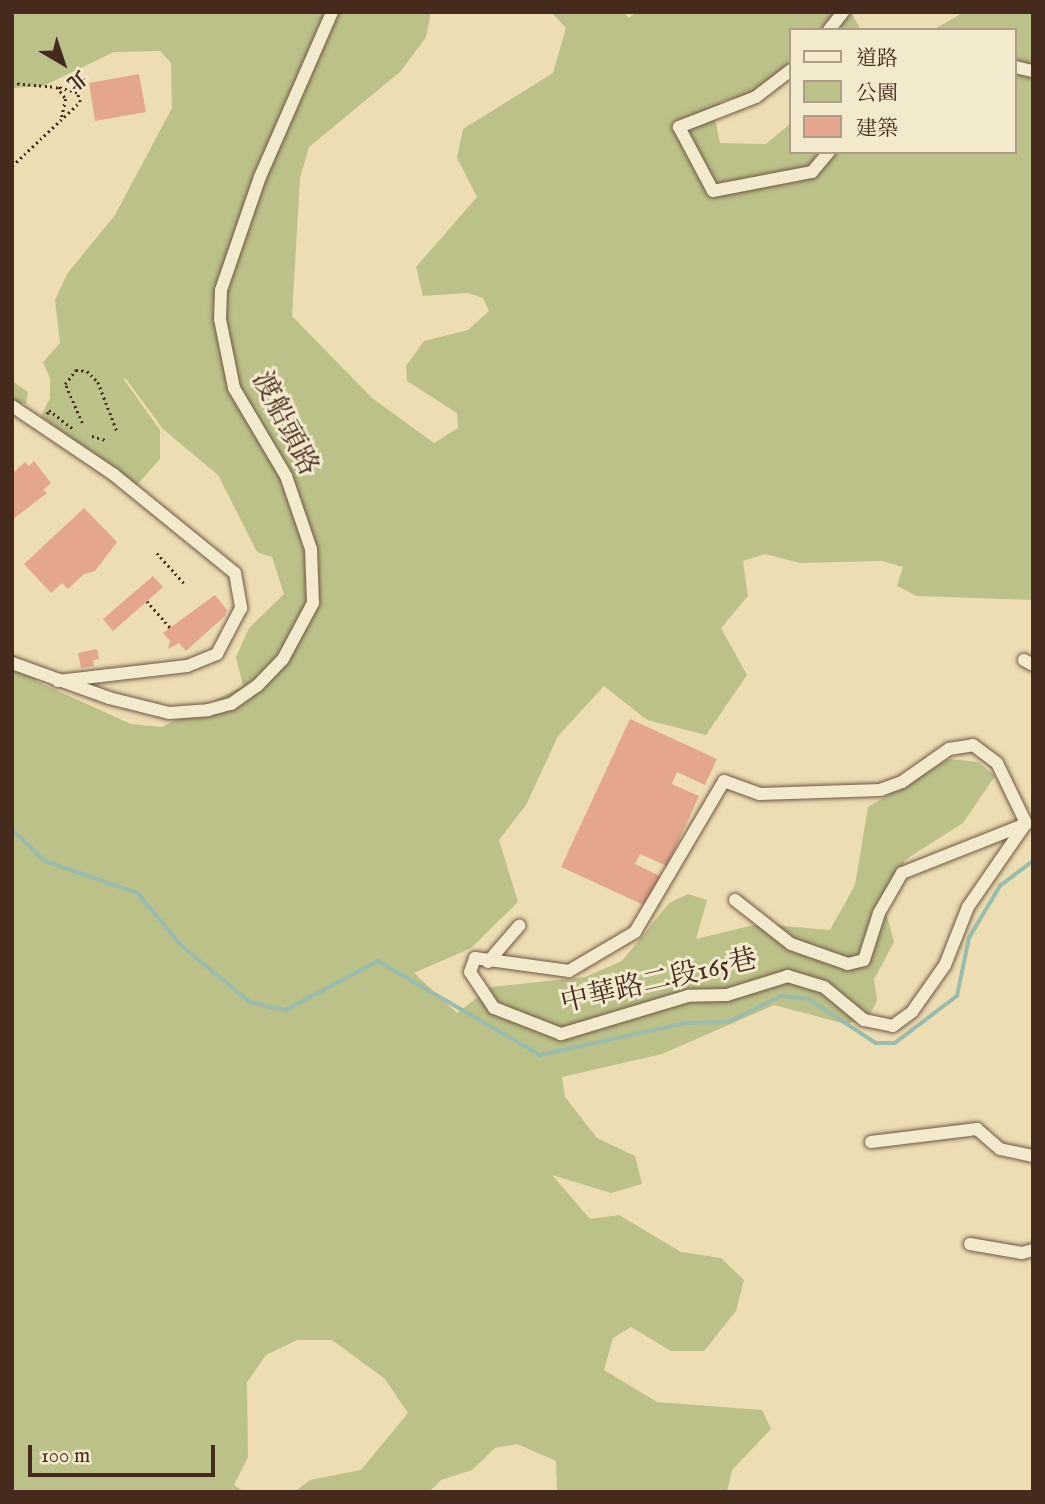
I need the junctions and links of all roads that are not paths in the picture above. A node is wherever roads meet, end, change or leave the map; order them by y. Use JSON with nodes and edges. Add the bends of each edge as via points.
{"nodes":[{"id":1,"x":332,"y":12,"type":"edge"},
{"id":2,"x":843,"y":12,"type":"edge"},
{"id":3,"x":831,"y":28,"type":"edge"},
{"id":4,"x":790,"y":71,"type":"edge"},
{"id":5,"x":827,"y":154,"type":"edge"},
{"id":6,"x":12,"y":406,"type":"edge"},
{"id":7,"x":12,"y":663,"type":"edge"},
{"id":8,"x":57,"y":681,"type":"junction"},
{"id":9,"x":1030,"y":824,"type":"edge"},
{"id":10,"x":735,"y":900,"type":"dead end"},
{"id":11,"x":519,"y":926,"type":"dead end"},
{"id":12,"x":491,"y":960,"type":"junction"},
{"id":13,"x":871,"y":1142,"type":"dead end"},
{"id":14,"x":1033,"y":1156,"type":"edge"},
{"id":15,"x":970,"y":1244,"type":"dead end"},
{"id":16,"x":1033,"y":1250,"type":"edge"}],
"edges":[{"from":1,"to":8,"type":"street","name":"渡船頭路","via":[[260,177],[221,290],[219,319],[234,388],[286,476],[311,549],[313,603],[283,659],[231,704],[170,713]]},
{"from":2,"to":3,"type":"street"},
{"from":4,"to":5,"type":"street","via":[[756,97],[679,127],[713,191],[812,172]]},
{"from":6,"to":8,"type":"street","via":[[113,474],[235,573],[241,608],[217,654],[187,666]]},
{"from":7,"to":8,"type":"street","name":"渡船頭路"},
{"from":9,"to":10,"type":"street","via":[[902,873],[879,913],[864,960],[848,964],[791,944]]},
{"from":9,"to":12,"type":"street","name":"中華路二段165巷","via":[[997,763],[973,745],[949,749],[902,782],[880,790],[760,794],[724,780],[635,932],[569,971]]},
{"from":9,"to":12,"type":"street","name":"中華路二段165巷","via":[[968,907],[945,965],[912,1012],[893,1026],[864,1020],[824,987],[788,976],[727,995],[688,996],[561,1034],[494,1008],[470,972],[475,958]]},
{"from":11,"to":12,"type":"street"},
{"from":13,"to":14,"type":"street","via":[[977,1129],[1000,1149]]},
{"from":15,"to":16,"type":"street","via":[[1022,1253]]}]}
